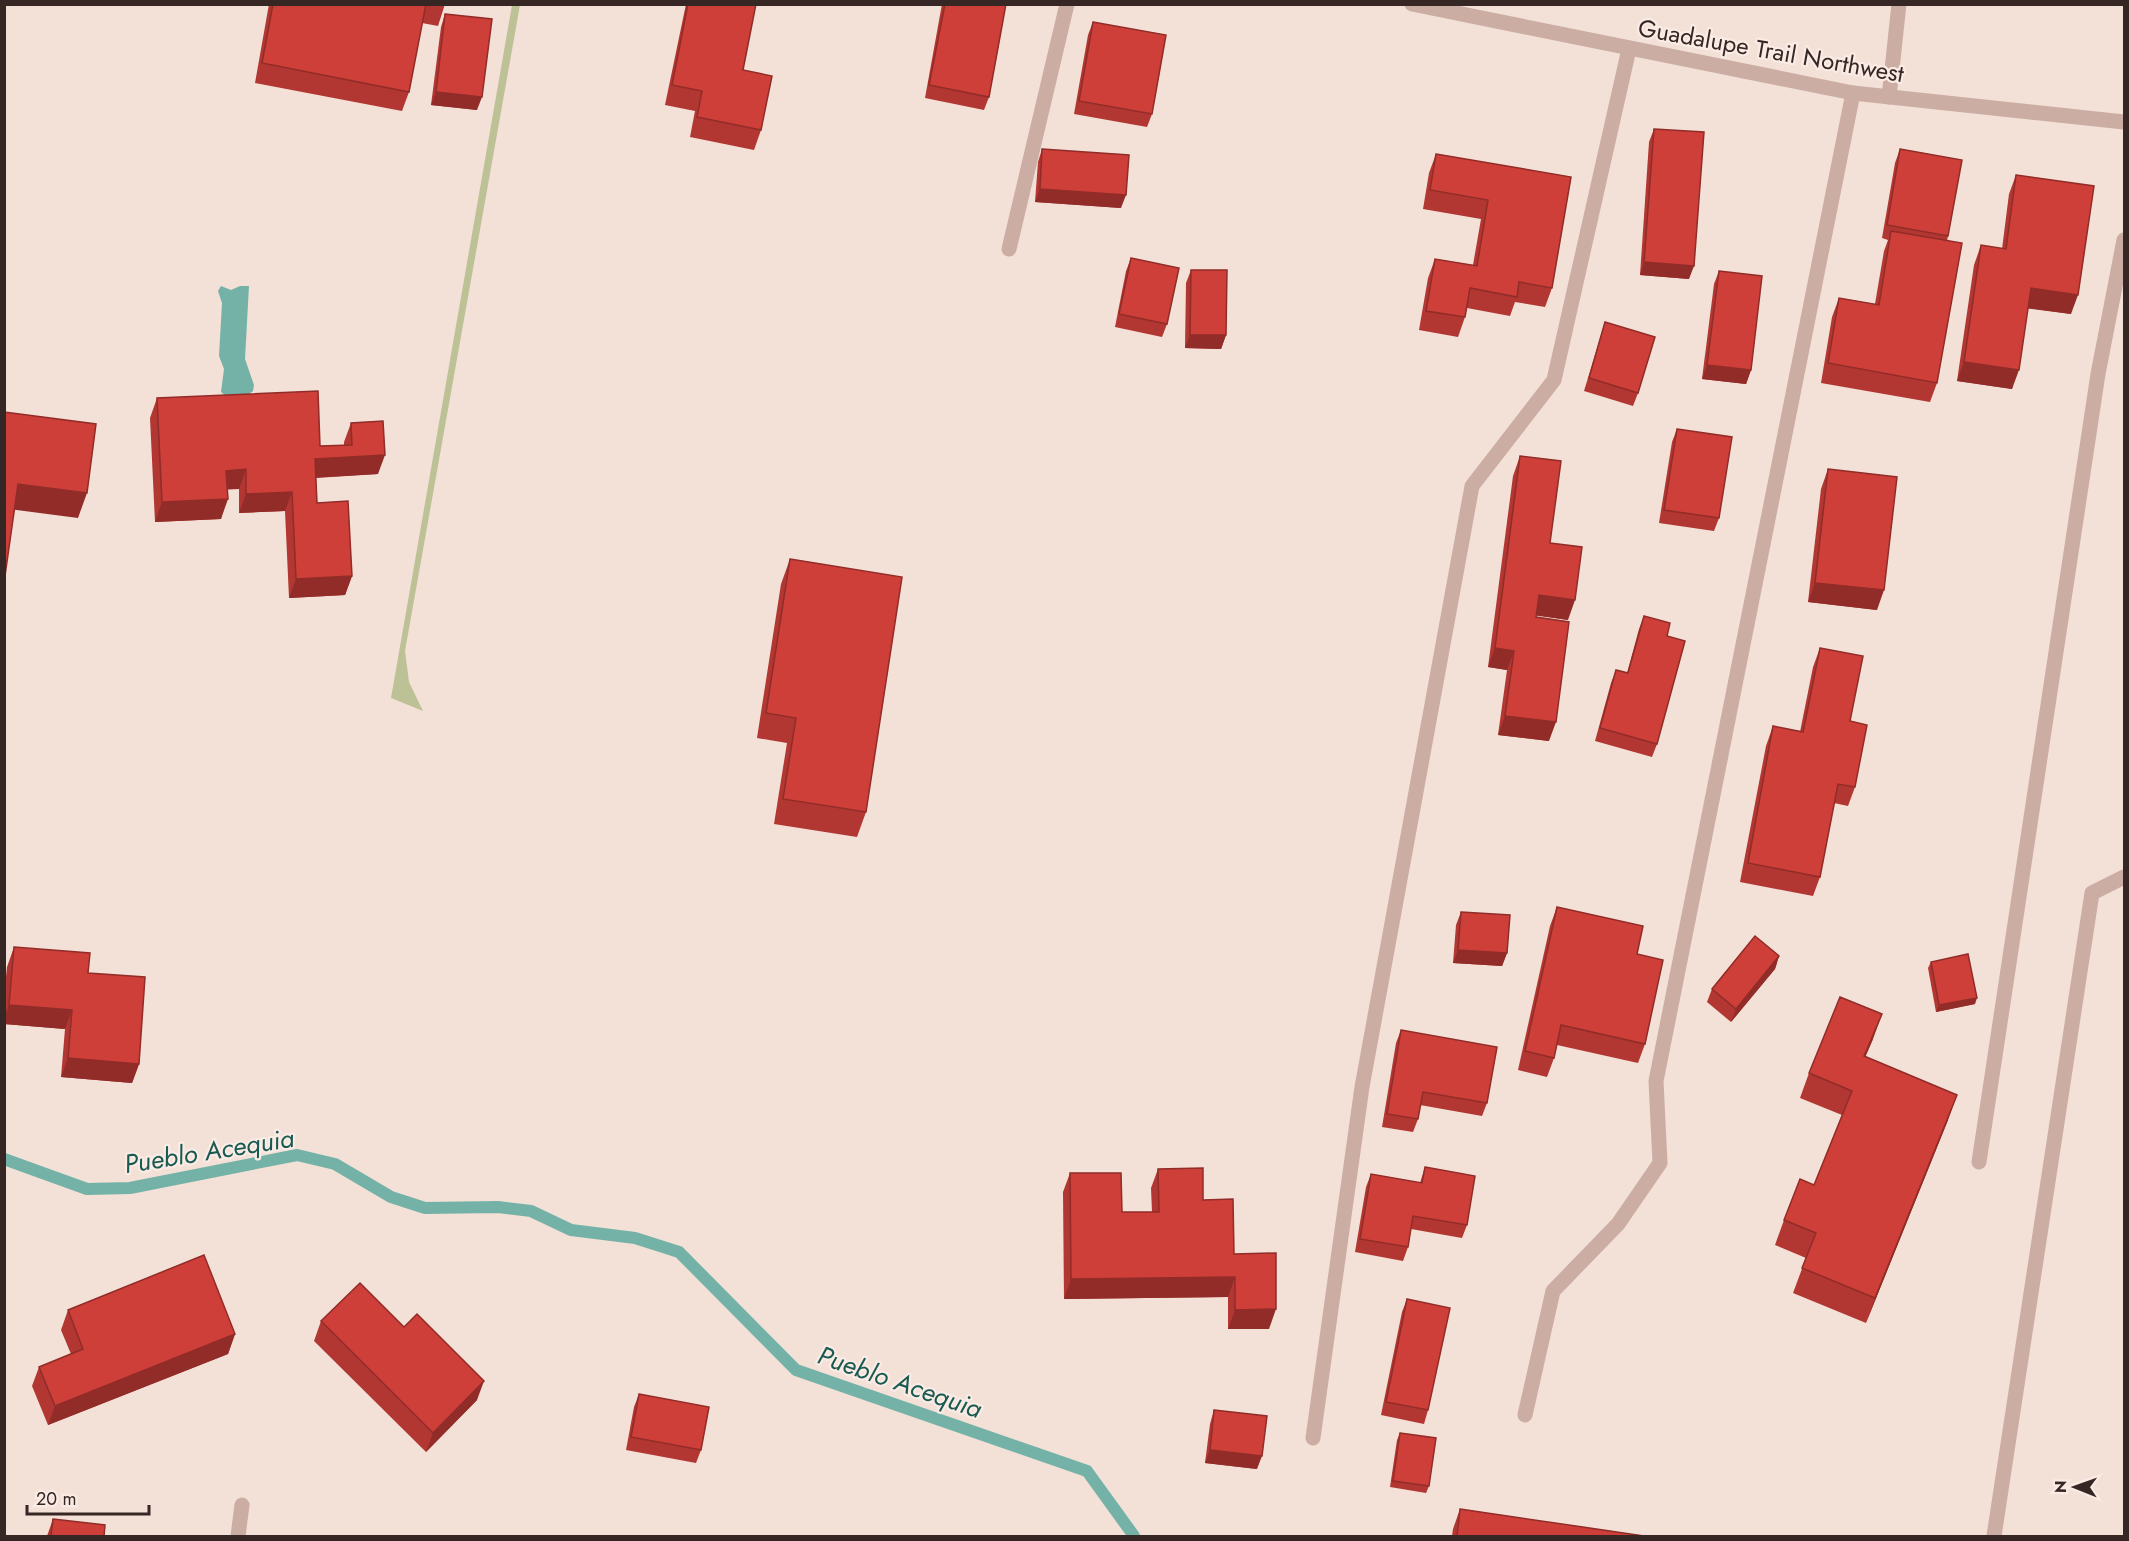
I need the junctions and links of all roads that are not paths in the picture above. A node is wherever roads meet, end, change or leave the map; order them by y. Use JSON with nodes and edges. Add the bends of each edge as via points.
{"nodes":[{"id":1,"x":1067,"y":4,"type":"edge"},
{"id":2,"x":1412,"y":4,"type":"edge"},
{"id":3,"x":1899,"y":4,"type":"edge"},
{"id":4,"x":1629,"y":49,"type":"junction"},
{"id":5,"x":1853,"y":93,"type":"junction"},
{"id":6,"x":1889,"y":97,"type":"junction"},
{"id":7,"x":2124,"y":122,"type":"edge"},
{"id":8,"x":2124,"y":240,"type":"edge"},
{"id":9,"x":1009,"y":249,"type":"dead end"},
{"id":10,"x":2124,"y":877,"type":"edge"},
{"id":11,"x":1979,"y":1162,"type":"dead end"},
{"id":12,"x":1525,"y":1415,"type":"dead end"},
{"id":13,"x":1313,"y":1438,"type":"dead end"},
{"id":14,"x":242,"y":1505,"type":"dead end"},
{"id":15,"x":238,"y":1536,"type":"edge"},
{"id":16,"x":1994,"y":1536,"type":"edge"}],
"edges":[{"from":1,"to":9,"type":"street"},
{"from":2,"to":4,"type":"street","name":"Guadalupe Trail Northwest"},
{"from":3,"to":6,"type":"street"},
{"from":4,"to":5,"type":"street","name":"Guadalupe Trail Northwest"},
{"from":4,"to":13,"type":"street","via":[[1554,380],[1472,486],[1362,1087]]},
{"from":5,"to":6,"type":"street","name":"Guadalupe Trail Northwest"},
{"from":5,"to":12,"type":"street","via":[[1656,1081],[1660,1162],[1618,1224],[1553,1291]]},
{"from":6,"to":7,"type":"street","name":"Guadalupe Trail Northwest"},
{"from":8,"to":11,"type":"street","via":[[2098,374]]},
{"from":10,"to":16,"type":"street","via":[[2092,893]]},
{"from":14,"to":15,"type":"street"}]}
